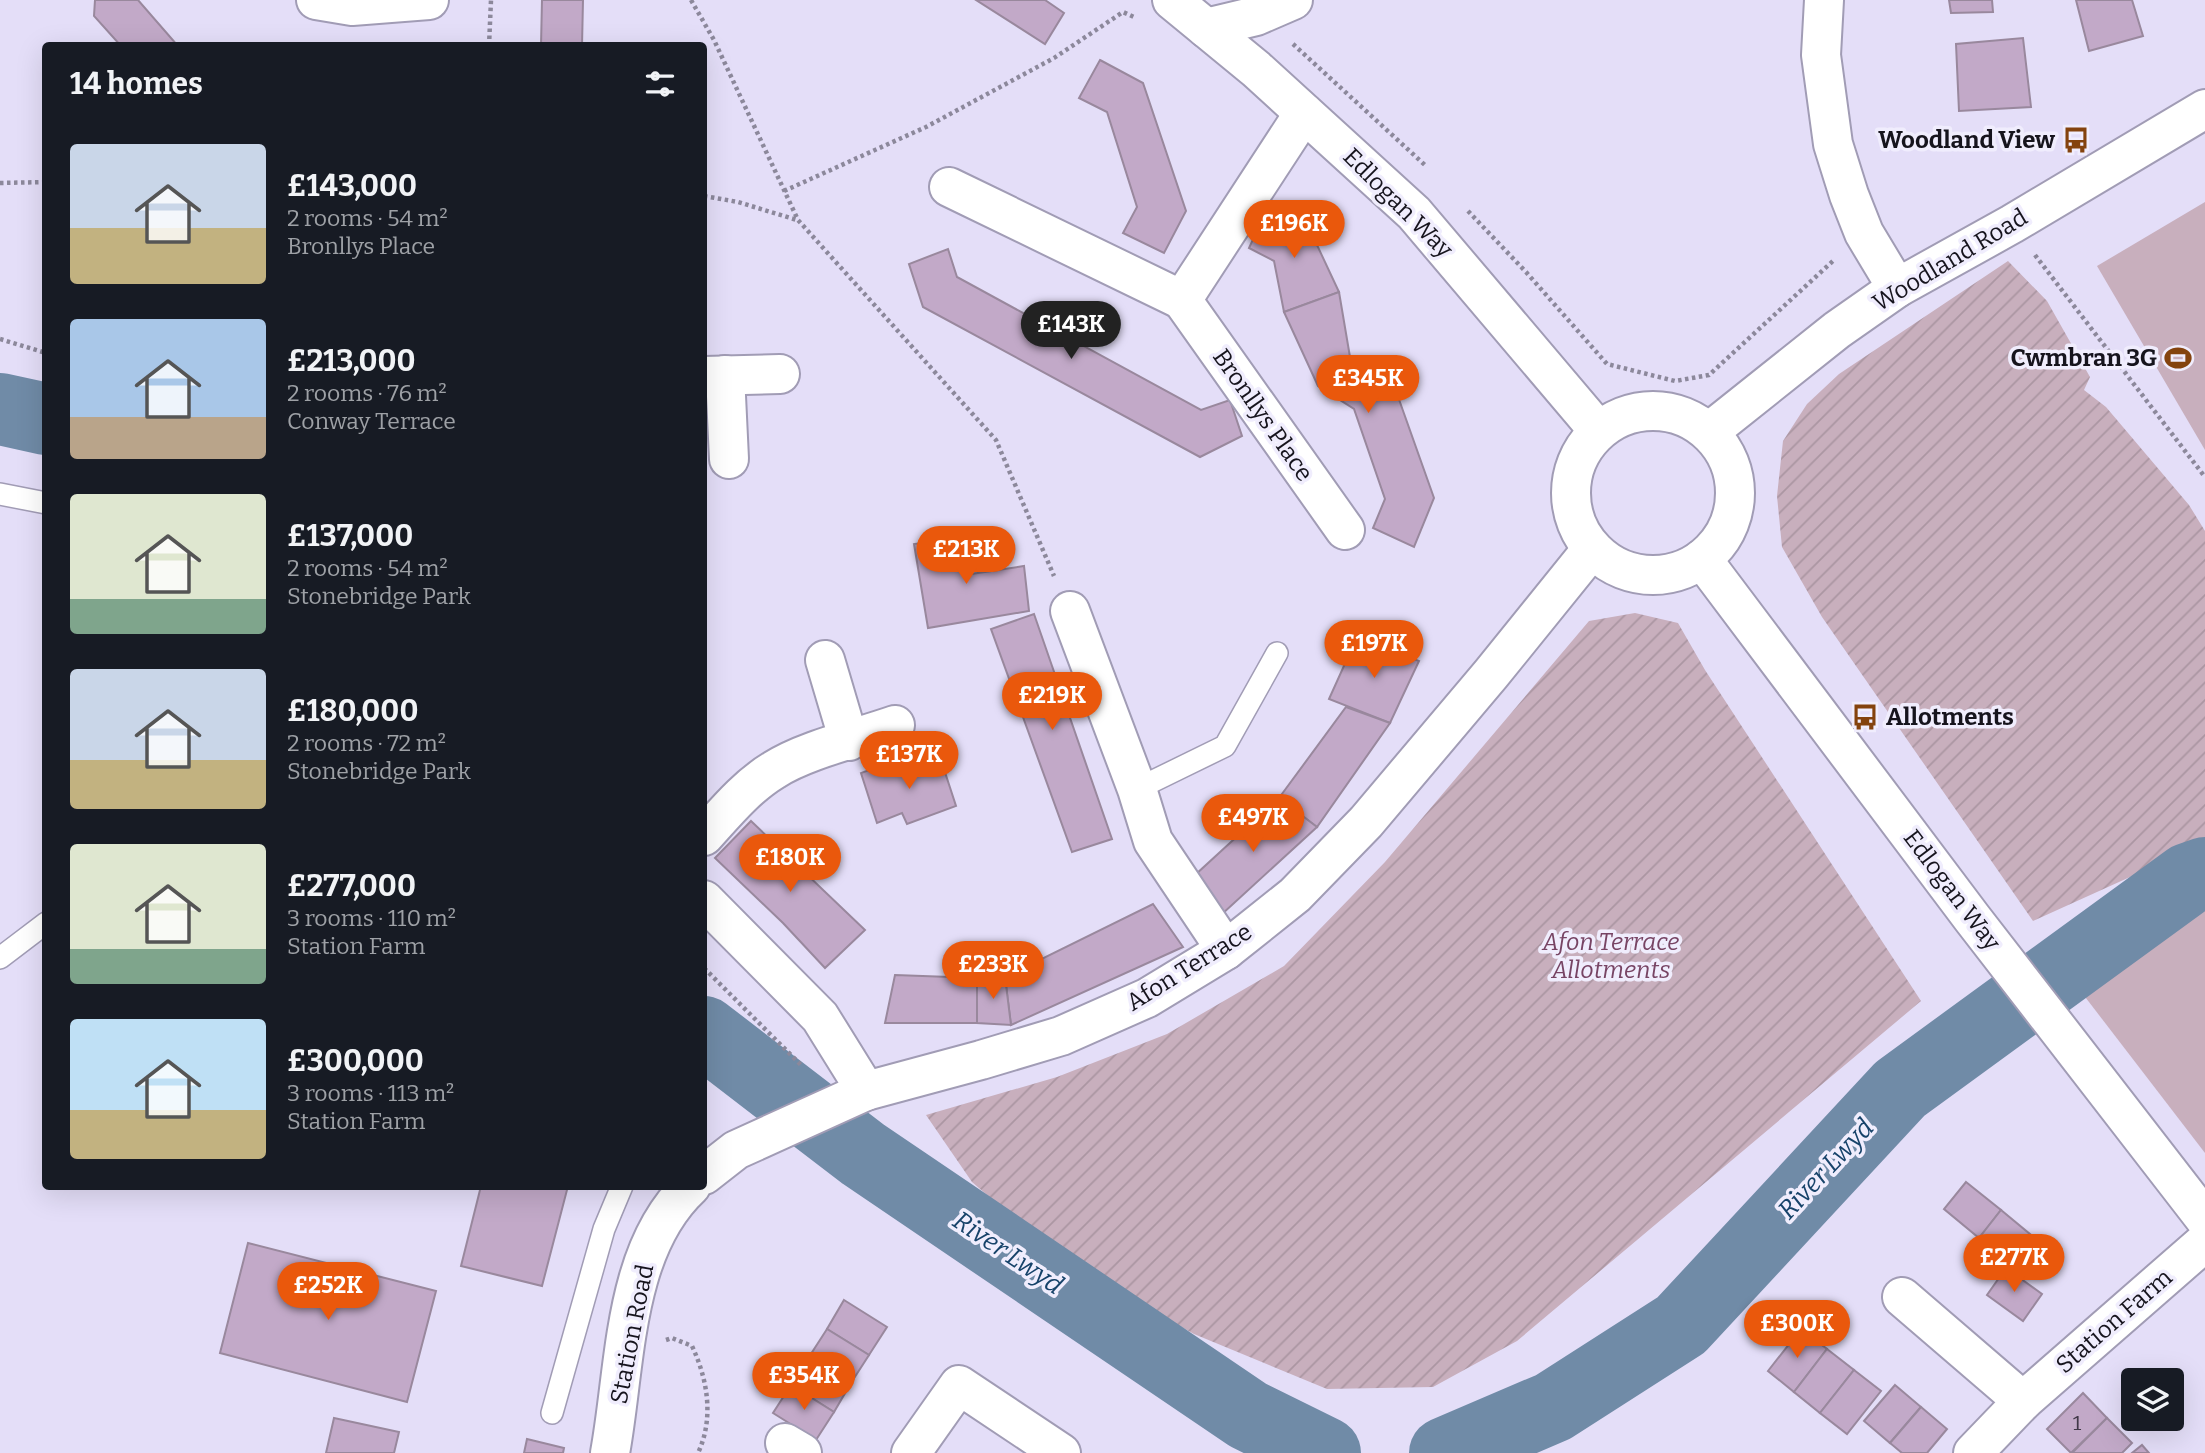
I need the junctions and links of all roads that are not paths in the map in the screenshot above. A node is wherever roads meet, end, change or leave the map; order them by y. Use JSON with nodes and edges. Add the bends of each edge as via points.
{"nodes":[{"id":1,"x":316,"y":0,"type":"edge"},
{"id":2,"x":429,"y":0,"type":"edge"},
{"id":3,"x":1293,"y":0,"type":"edge"},
{"id":4,"x":1824,"y":0,"type":"edge"},
{"id":5,"x":1158,"y":11,"type":"edge"},
{"id":6,"x":1206,"y":28,"type":"junction"},
{"id":7,"x":2205,"y":108,"type":"edge"},
{"id":8,"x":1304,"y":113,"type":"junction"},
{"id":9,"x":949,"y":187,"type":"dead end"},
{"id":10,"x":1897,"y":288,"type":"junction"},
{"id":11,"x":1182,"y":300,"type":"junction"},
{"id":12,"x":780,"y":374,"type":"dead end"},
{"id":13,"x":714,"y":376,"type":"edge"},
{"id":14,"x":1598,"y":430,"type":"junction"},
{"id":15,"x":1709,"y":432,"type":"junction"},
{"id":16,"x":729,"y":459,"type":"dead end"},
{"id":17,"x":0,"y":494,"type":"edge"},
{"id":18,"x":42,"y":502,"type":"edge"},
{"id":19,"x":1345,"y":530,"type":"dead end"},
{"id":20,"x":1592,"y":549,"type":"junction"},
{"id":21,"x":1702,"y":559,"type":"junction"},
{"id":22,"x":1070,"y":611,"type":"road end"},
{"id":23,"x":1277,"y":653,"type":"dead end"},
{"id":24,"x":825,"y":660,"type":"dead end"},
{"id":25,"x":895,"y":725,"type":"dead end"},
{"id":26,"x":849,"y":741,"type":"junction"},
{"id":27,"x":1137,"y":789,"type":"junction"},
{"id":28,"x":707,"y":833,"type":"edge"},
{"id":29,"x":707,"y":904,"type":"edge"},
{"id":30,"x":42,"y":926,"type":"edge"},
{"id":31,"x":1226,"y":950,"type":"junction"},
{"id":32,"x":0,"y":958,"type":"edge"},
{"id":33,"x":853,"y":1097,"type":"junction"},
{"id":34,"x":765,"y":1135,"type":"joint"},
{"id":35,"x":707,"y":1170,"type":"edge"},
{"id":36,"x":619,"y":1190,"type":"edge"},
{"id":37,"x":687,"y":1190,"type":"edge"},
{"id":38,"x":2205,"y":1219,"type":"edge"},
{"id":39,"x":2205,"y":1242,"type":"edge"},
{"id":40,"x":1902,"y":1297,"type":"dead end"},
{"id":41,"x":2023,"y":1401,"type":"junction"},
{"id":42,"x":552,"y":1413,"type":"dead end"},
{"id":43,"x":610,"y":1453,"type":"edge"},
{"id":44,"x":911,"y":1453,"type":"edge"},
{"id":45,"x":1061,"y":1453,"type":"edge"},
{"id":46,"x":1973,"y":1453,"type":"edge"}],
"edges":[{"from":1,"to":2,"type":"street","via":[[352,6]]},
{"from":3,"to":6,"type":"street","via":[[1256,16]]},
{"from":4,"to":10,"type":"street","via":[[1822,55],[1833,144],[1864,233]]},
{"from":5,"to":6,"type":"street","name":"Edlogan Way"},
{"from":6,"to":8,"type":"street","name":"Edlogan Way"},
{"from":7,"to":10,"type":"street","name":"Woodland Road"},
{"from":8,"to":11,"type":"street"},
{"from":8,"to":14,"type":"street","name":"Edlogan Way","via":[[1414,213]]},
{"from":9,"to":11,"type":"street","name":"Bronllys Place"},
{"from":10,"to":15,"type":"street","name":"Woodland Road"},
{"from":11,"to":19,"type":"street","name":"Bronllys Place"},
{"from":12,"to":13,"type":"street"},
{"from":13,"to":16,"type":"street"},
{"from":14,"to":15,"type":"street","via":[[1624,415],[1654,410],[1683,416]]},
{"from":14,"to":20,"type":"street","via":[[1578,457],[1570,488],[1575,521]]},
{"from":15,"to":21,"type":"street","via":[[1729,461],[1735,497],[1726,531]]},
{"from":17,"to":18,"type":"lane"},
{"from":20,"to":21,"type":"street","via":[[1616,567],[1645,575],[1675,572]]},
{"from":20,"to":31,"type":"street","name":"Afon Terrace","via":[[1366,822],[1295,895]]},
{"from":21,"to":38,"type":"street","name":"Edlogan Way"},
{"from":22,"to":27,"type":"street"},
{"from":23,"to":27,"type":"lane","via":[[1225,746]]},
{"from":24,"to":26,"type":"street"},
{"from":25,"to":26,"type":"street"},
{"from":26,"to":28,"type":"street","via":[[774,769]]},
{"from":27,"to":31,"type":"street","via":[[1153,841]]},
{"from":29,"to":33,"type":"street","via":[[820,1017]]},
{"from":30,"to":32,"type":"lane"},
{"from":31,"to":33,"type":"street","name":"Afon Terrace","via":[[1147,998],[1061,1036]]},
{"from":33,"to":34,"type":"street","name":"Afon Terrace"},
{"from":34,"to":35,"type":"street","name":"Station Road"},
{"from":36,"to":42,"type":"lane"},
{"from":37,"to":43,"type":"street","name":"Station Road","via":[[663,1221],[647,1253],[632,1306]]},
{"from":39,"to":41,"type":"street","name":"Station Farm"},
{"from":40,"to":41,"type":"street"},
{"from":41,"to":46,"type":"street","name":"Station Farm"},
{"from":44,"to":45,"type":"street","via":[[959,1385]]}]}
